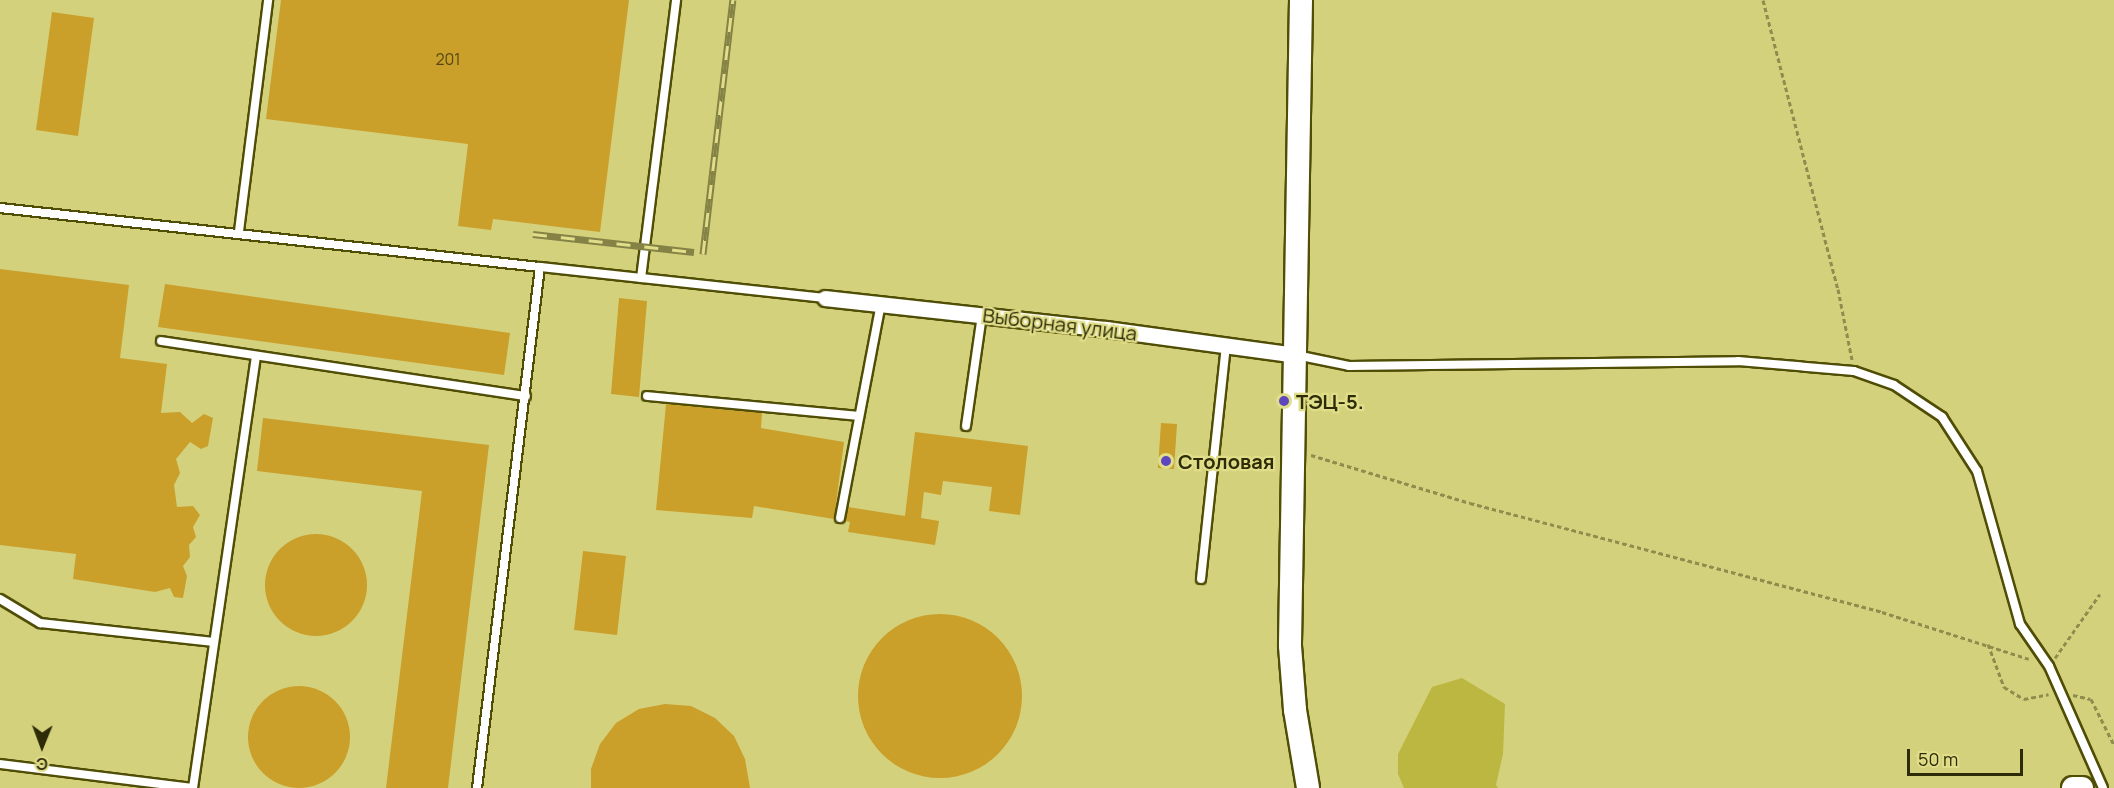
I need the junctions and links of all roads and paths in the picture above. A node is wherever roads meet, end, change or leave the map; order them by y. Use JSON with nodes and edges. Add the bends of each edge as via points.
{"nodes":[{"id":1,"x":268,"y":0,"type":"edge"},
{"id":2,"x":676,"y":0,"type":"edge"},
{"id":3,"x":1301,"y":0,"type":"edge"},
{"id":4,"x":1763,"y":0,"type":"edge"},
{"id":5,"x":0,"y":208,"type":"edge"},
{"id":6,"x":239,"y":231,"type":"junction"},
{"id":7,"x":540,"y":267,"type":"junction"},
{"id":8,"x":641,"y":278,"type":"junction"},
{"id":9,"x":825,"y":298,"type":"joint"},
{"id":10,"x":881,"y":304,"type":"junction"},
{"id":11,"x":982,"y":315,"type":"junction"},
{"id":12,"x":161,"y":341,"type":"dead end"},
{"id":13,"x":1226,"y":345,"type":"junction"},
{"id":14,"x":1294,"y":355,"type":"junction"},
{"id":15,"x":256,"y":357,"type":"junction"},
{"id":16,"x":1854,"y":371,"type":"junction"},
{"id":17,"x":526,"y":396,"type":"junction"},
{"id":18,"x":647,"y":396,"type":"dead end"},
{"id":19,"x":858,"y":416,"type":"junction"},
{"id":20,"x":966,"y":426,"type":"dead end"},
{"id":21,"x":1292,"y":449,"type":"junction"},
{"id":22,"x":840,"y":518,"type":"dead end"},
{"id":23,"x":1201,"y":579,"type":"dead end"},
{"id":24,"x":2100,"y":594,"type":"dead end"},
{"id":25,"x":0,"y":599,"type":"edge"},
{"id":26,"x":214,"y":642,"type":"junction"},
{"id":27,"x":2049,"y":666,"type":"junction"},
{"id":28,"x":0,"y":764,"type":"edge"},
{"id":29,"x":144,"y":785,"type":"edge"},
{"id":30,"x":193,"y":788,"type":"edge"},
{"id":31,"x":477,"y":788,"type":"edge"},
{"id":32,"x":1308,"y":788,"type":"edge"},
{"id":33,"x":2073,"y":788,"type":"edge"},
{"id":34,"x":2082,"y":788,"type":"edge"},
{"id":35,"x":2103,"y":788,"type":"edge"}],
"edges":[{"from":1,"to":6,"type":"lane"},
{"from":2,"to":8,"type":"lane"},
{"from":3,"to":14,"type":"main road"},
{"from":4,"to":16,"type":"path","via":[[1838,289]]},
{"from":5,"to":6,"type":"lane"},
{"from":6,"to":7,"type":"lane"},
{"from":7,"to":8,"type":"lane"},
{"from":7,"to":17,"type":"lane"},
{"from":8,"to":9,"type":"lane"},
{"from":9,"to":10,"type":"street","name":"Выборная улица"},
{"from":10,"to":11,"type":"street","name":"Выборная улица"},
{"from":10,"to":19,"type":"lane"},
{"from":11,"to":13,"type":"street","name":"Выборная улица"},
{"from":11,"to":20,"type":"lane"},
{"from":12,"to":15,"type":"lane"},
{"from":13,"to":14,"type":"street","name":"Выборная улица"},
{"from":13,"to":23,"type":"lane"},
{"from":14,"to":16,"type":"lane","via":[[1349,366],[1738,361]]},
{"from":14,"to":21,"type":"main road"},
{"from":15,"to":17,"type":"lane"},
{"from":15,"to":26,"type":"lane"},
{"from":16,"to":27,"type":"lane","via":[[1894,385],[1942,417],[1977,471],[2020,624]]},
{"from":17,"to":31,"type":"lane"},
{"from":18,"to":19,"type":"lane"},
{"from":19,"to":22,"type":"lane"},
{"from":21,"to":27,"type":"path","via":[[1470,502],[1882,612]]},
{"from":21,"to":32,"type":"main road","via":[[1290,646],[1295,710]]},
{"from":24,"to":27,"type":"path"},
{"from":25,"to":26,"type":"lane","via":[[40,623]]},
{"from":26,"to":30,"type":"lane"},
{"from":27,"to":35,"type":"lane"},
{"from":28,"to":29,"type":"lane"},
{"from":29,"to":30,"type":"lane"},
{"from":33,"to":34,"type":"main road"}]}
